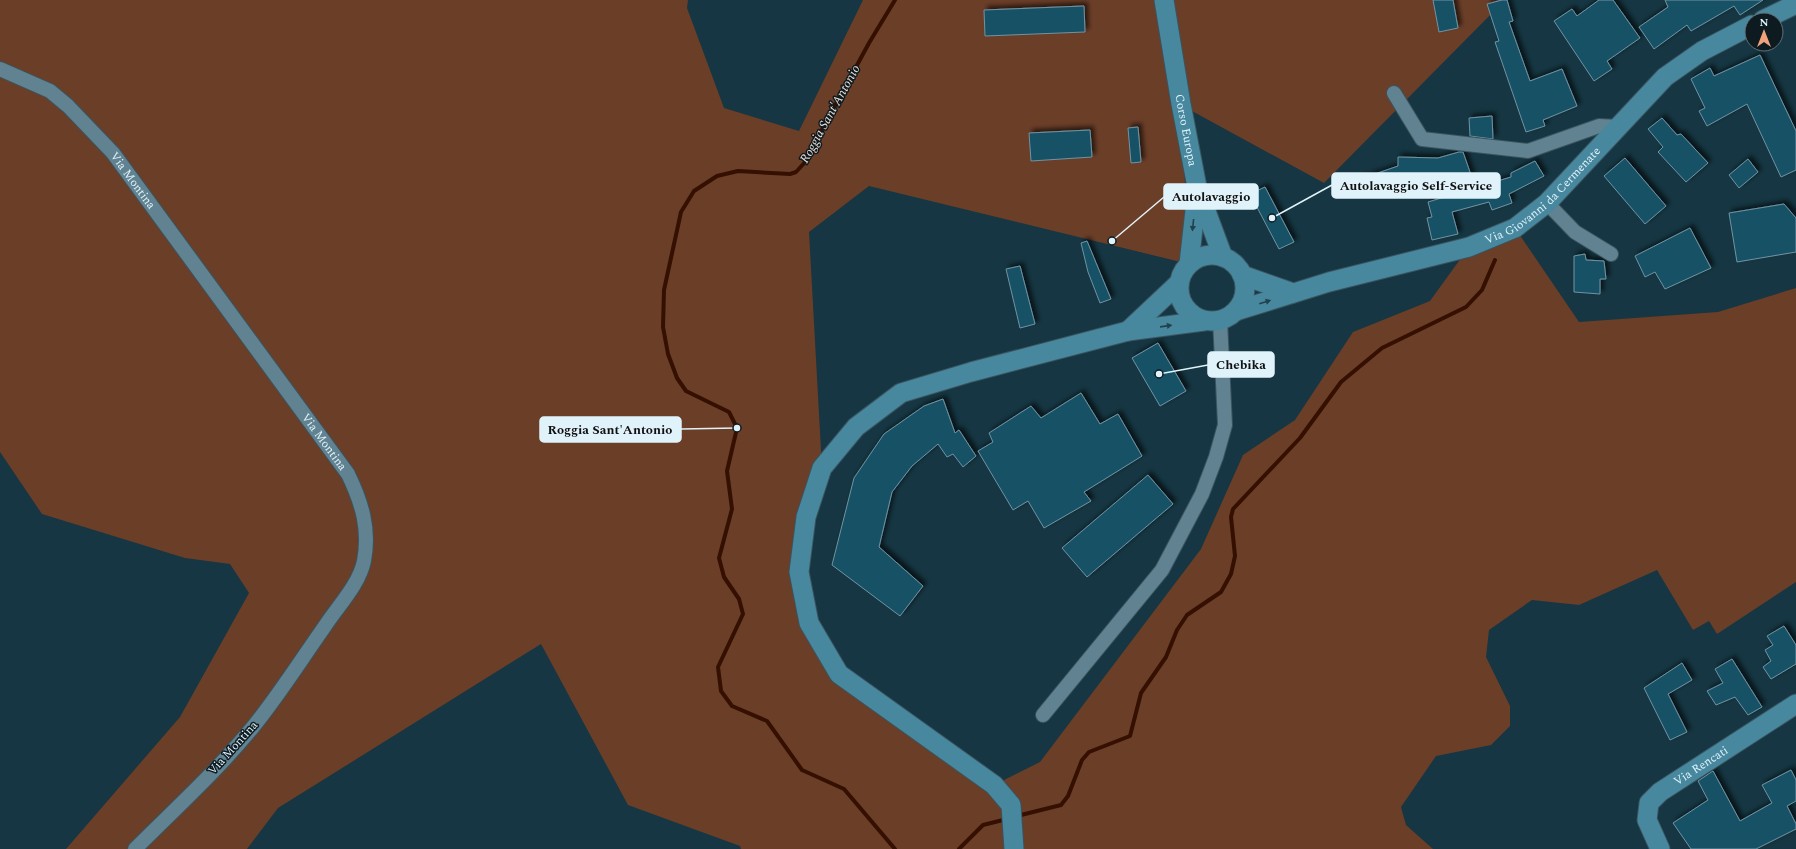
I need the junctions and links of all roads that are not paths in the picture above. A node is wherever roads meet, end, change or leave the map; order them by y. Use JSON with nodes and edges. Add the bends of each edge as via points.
{"nodes":[{"id":1,"x":1164,"y":0,"type":"edge"},
{"id":2,"x":1796,"y":4,"type":"edge"},
{"id":3,"x":1780,"y":12,"type":"edge"},
{"id":4,"x":1744,"y":29,"type":"edge"},
{"id":5,"x":0,"y":69,"type":"edge"},
{"id":6,"x":1394,"y":93,"type":"dead end"},
{"id":7,"x":1618,"y":127,"type":"junction"},
{"id":8,"x":1197,"y":187,"type":"junction"},
{"id":9,"x":1547,"y":203,"type":"junction"},
{"id":10,"x":1611,"y":254,"type":"dead end"},
{"id":11,"x":1223,"y":257,"type":"junction"},
{"id":12,"x":1189,"y":264,"type":"junction"},
{"id":13,"x":1242,"y":275,"type":"junction"},
{"id":14,"x":1179,"y":283,"type":"junction"},
{"id":15,"x":1293,"y":293,"type":"junction"},
{"id":16,"x":1220,"y":317,"type":"junction"},
{"id":17,"x":1128,"y":331,"type":"junction"},
{"id":18,"x":1796,"y":704,"type":"edge"},
{"id":19,"x":1043,"y":715,"type":"dead end"},
{"id":20,"x":1013,"y":847,"type":"edge"},
{"id":21,"x":135,"y":849,"type":"edge"},
{"id":22,"x":1660,"y":849,"type":"edge"}],
"edges":[{"from":1,"to":8,"type":"main road","name":"Corso Europa"},
{"from":2,"to":3,"type":"main road"},
{"from":4,"to":7,"type":"main road","name":"Via Giovanni da Cermenate","via":[[1702,51],[1665,77]]},
{"from":5,"to":21,"type":"street","name":"Via Montina","via":[[50,91],[113,153],[348,474],[359,496],[365,518],[366,544],[363,563],[354,583],[291,675],[253,727]]},
{"from":6,"to":7,"type":"street","via":[[1422,139],[1528,151],[1599,126]]},
{"from":7,"to":9,"type":"main road","name":"Via Giovanni da Cermenate"},
{"from":8,"to":11,"type":"main road","name":"Corso Europa"},
{"from":8,"to":12,"type":"main road","one_way":true},
{"from":9,"to":10,"type":"street","via":[[1574,232]]},
{"from":9,"to":15,"type":"main road","name":"Via Giovanni da Cermenate","via":[[1515,228],[1468,247]]},
{"from":11,"to":12,"type":"main road","via":[[1209,255]]},
{"from":11,"to":13,"type":"main road","via":[[1238,267]]},
{"from":12,"to":14,"type":"main road","via":[[1182,273]]},
{"from":13,"to":15,"type":"main road"},
{"from":13,"to":16,"type":"main road","via":[[1245,294],[1242,302]]},
{"from":14,"to":16,"type":"main road","via":[[1179,295],[1192,315]]},
{"from":14,"to":17,"type":"main road"},
{"from":16,"to":15,"type":"main road","name":"Via Giovanni da Cermenate","one_way":true},
{"from":17,"to":16,"type":"main road","name":"Via Giovanni da Cermenate","one_way":true},
{"from":16,"to":19,"type":"street","via":[[1225,424],[1202,494],[1162,570]]},
{"from":17,"to":20,"type":"main road","name":"Via Giovanni da Cermenate","via":[[901,393],[856,427],[822,468],[806,517],[799,572],[809,624],[839,674],[994,785],[1011,805]]},
{"from":18,"to":22,"type":"main road","name":"Via Rencati","via":[[1660,792],[1649,803],[1647,820]]}]}
